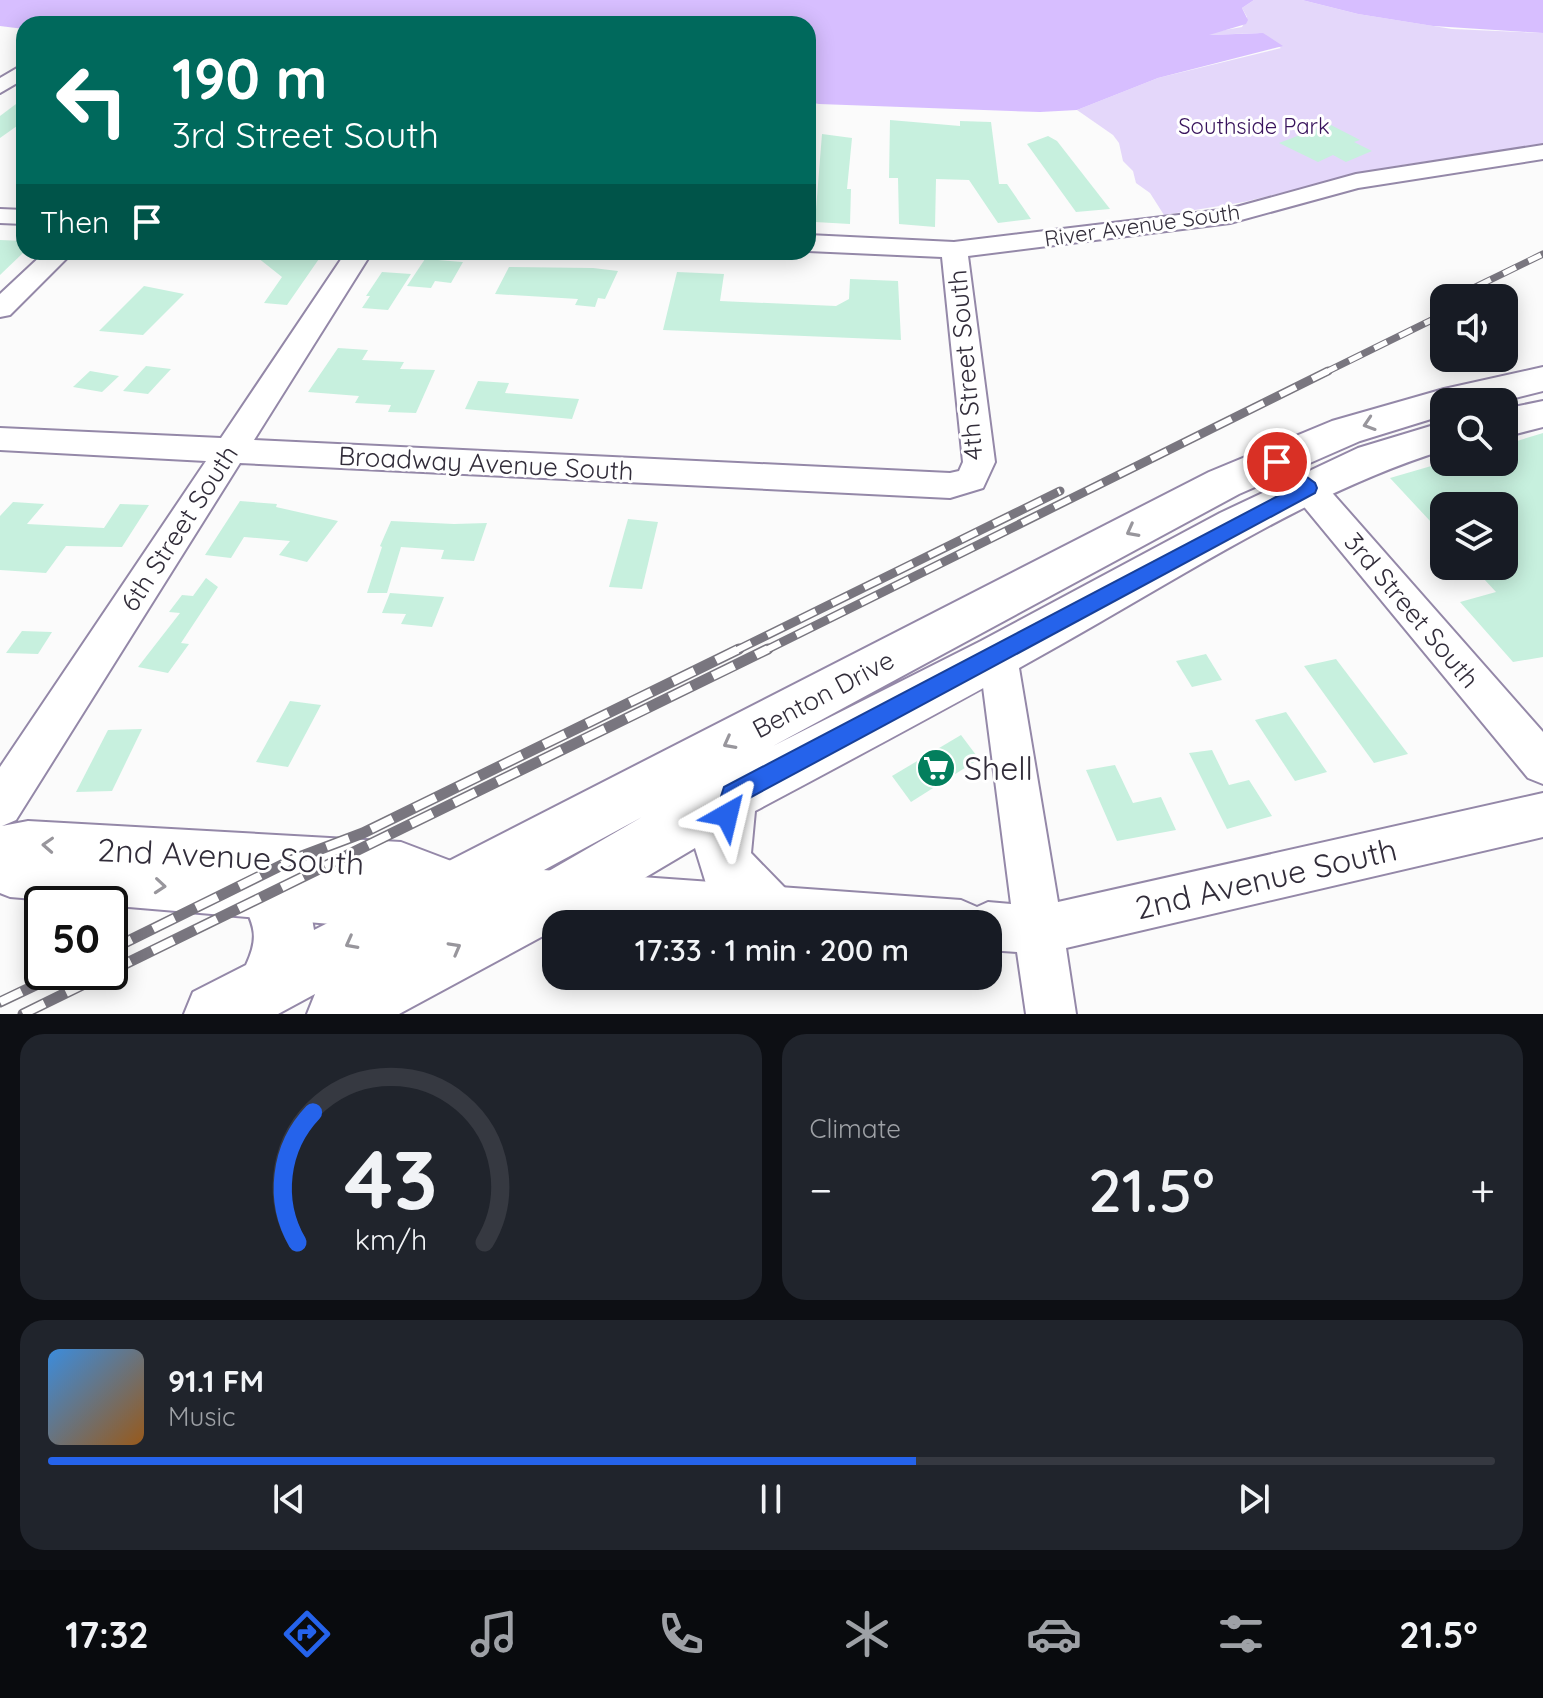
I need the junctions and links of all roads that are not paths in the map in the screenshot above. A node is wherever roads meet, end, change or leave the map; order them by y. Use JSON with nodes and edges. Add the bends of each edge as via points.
{"nodes":[{"id":1,"x":1531,"y":154,"type":"edge"},
{"id":2,"x":1543,"y":170,"type":"edge"},
{"id":3,"x":816,"y":243,"type":"edge"},
{"id":4,"x":954,"y":250,"type":"junction"},
{"id":5,"x":52,"y":260,"type":"edge"},
{"id":6,"x":354,"y":260,"type":"edge"},
{"id":7,"x":0,"y":309,"type":"edge"},
{"id":8,"x":1543,"y":379,"type":"edge"},
{"id":9,"x":1505,"y":388,"type":"edge"},
{"id":10,"x":1430,"y":406,"type":"edge"},
{"id":11,"x":1543,"y":414,"type":"edge"},
{"id":12,"x":1518,"y":420,"type":"edge"},
{"id":13,"x":0,"y":439,"type":"edge"},
{"id":14,"x":1430,"y":440,"type":"edge"},
{"id":15,"x":228,"y":450,"type":"junction"},
{"id":16,"x":1292,"y":475,"type":"junction"},
{"id":17,"x":971,"y":479,"type":"joint"},
{"id":18,"x":998,"y":656,"type":"junction"},
{"id":19,"x":1543,"y":764,"type":"edge"},
{"id":20,"x":732,"y":795,"type":"junction"},
{"id":21,"x":0,"y":805,"type":"edge"},
{"id":22,"x":1543,"y":815,"type":"edge"},
{"id":23,"x":0,"y":849,"type":"edge"},
{"id":24,"x":0,"y":869,"type":"edge"},
{"id":25,"x":458,"y":887,"type":"junction"},
{"id":26,"x":269,"y":895,"type":"junction"},
{"id":27,"x":562,"y":895,"type":"junction"},
{"id":28,"x":764,"y":909,"type":"junction"},
{"id":29,"x":777,"y":910,"type":"edge"},
{"id":30,"x":1002,"y":927,"type":"edge"},
{"id":31,"x":1039,"y":930,"type":"junction"},
{"id":32,"x":268,"y":986,"type":"junction"},
{"id":33,"x":215,"y":1014,"type":"edge"},
{"id":34,"x":338,"y":1014,"type":"edge"},
{"id":35,"x":1051,"y":1014,"type":"edge"}],
"edges":[{"from":1,"to":2,"type":"street"},
{"from":1,"to":4,"type":"street","name":"River Avenue South","via":[[1356,181],[1230,216]]},
{"from":3,"to":4,"type":"street","name":"River Avenue South"},
{"from":4,"to":17,"type":"street","name":"4th Street South","via":[[979,462]]},
{"from":5,"to":7,"type":"street"},
{"from":6,"to":15,"type":"street","name":"6th Street South"},
{"from":8,"to":9,"type":"main road","name":"Benton Drive"},
{"from":10,"to":16,"type":"main road","name":"Benton Drive","one_way":true,"via":[[1346,431]]},
{"from":11,"to":12,"type":"main road"},
{"from":13,"to":15,"type":"street","name":"Broadway Avenue South"},
{"from":14,"to":16,"type":"main road","name":"Benton Drive"},
{"from":15,"to":17,"type":"street","name":"Broadway Avenue South","via":[[950,486]]},
{"from":15,"to":21,"type":"street","name":"6th Street South"},
{"from":16,"to":18,"type":"main road","name":"Benton Drive"},
{"from":16,"to":19,"type":"street","name":"3rd Street South"},
{"from":16,"to":25,"type":"main road","name":"Benton Drive","one_way":true,"via":[[1177,507]]},
{"from":18,"to":20,"type":"main road","name":"Benton Drive"},
{"from":18,"to":31,"type":"street"},
{"from":20,"to":27,"type":"main road","name":"Benton Drive"},
{"from":20,"to":28,"type":"main road","via":[[722,858],[729,876]]},
{"from":22,"to":31,"type":"street","name":"2nd Avenue South"},
{"from":25,"to":23,"type":"street","name":"2nd Avenue South","one_way":true,"via":[[401,865],[28,844]]},
{"from":24,"to":26,"type":"street","name":"2nd Avenue South","one_way":true,"via":[[10,874]]},
{"from":25,"to":26,"type":"street","name":"2nd Avenue South","via":[[378,904]]},
{"from":25,"to":27,"type":"street","name":"2nd Avenue South"},
{"from":25,"to":32,"type":"main road","name":"Benton Drive","one_way":true},
{"from":26,"to":32,"type":"main road","via":[[279,904],[285,922],[283,948]]},
{"from":27,"to":28,"type":"street","name":"2nd Avenue South"},
{"from":34,"to":27,"type":"main road","name":"Benton Drive","one_way":true},
{"from":28,"to":29,"type":"street","name":"2nd Avenue South"},
{"from":30,"to":31,"type":"street","name":"2nd Avenue South"},
{"from":31,"to":35,"type":"street"},
{"from":32,"to":33,"type":"main road","name":"Benton Drive"}]}
